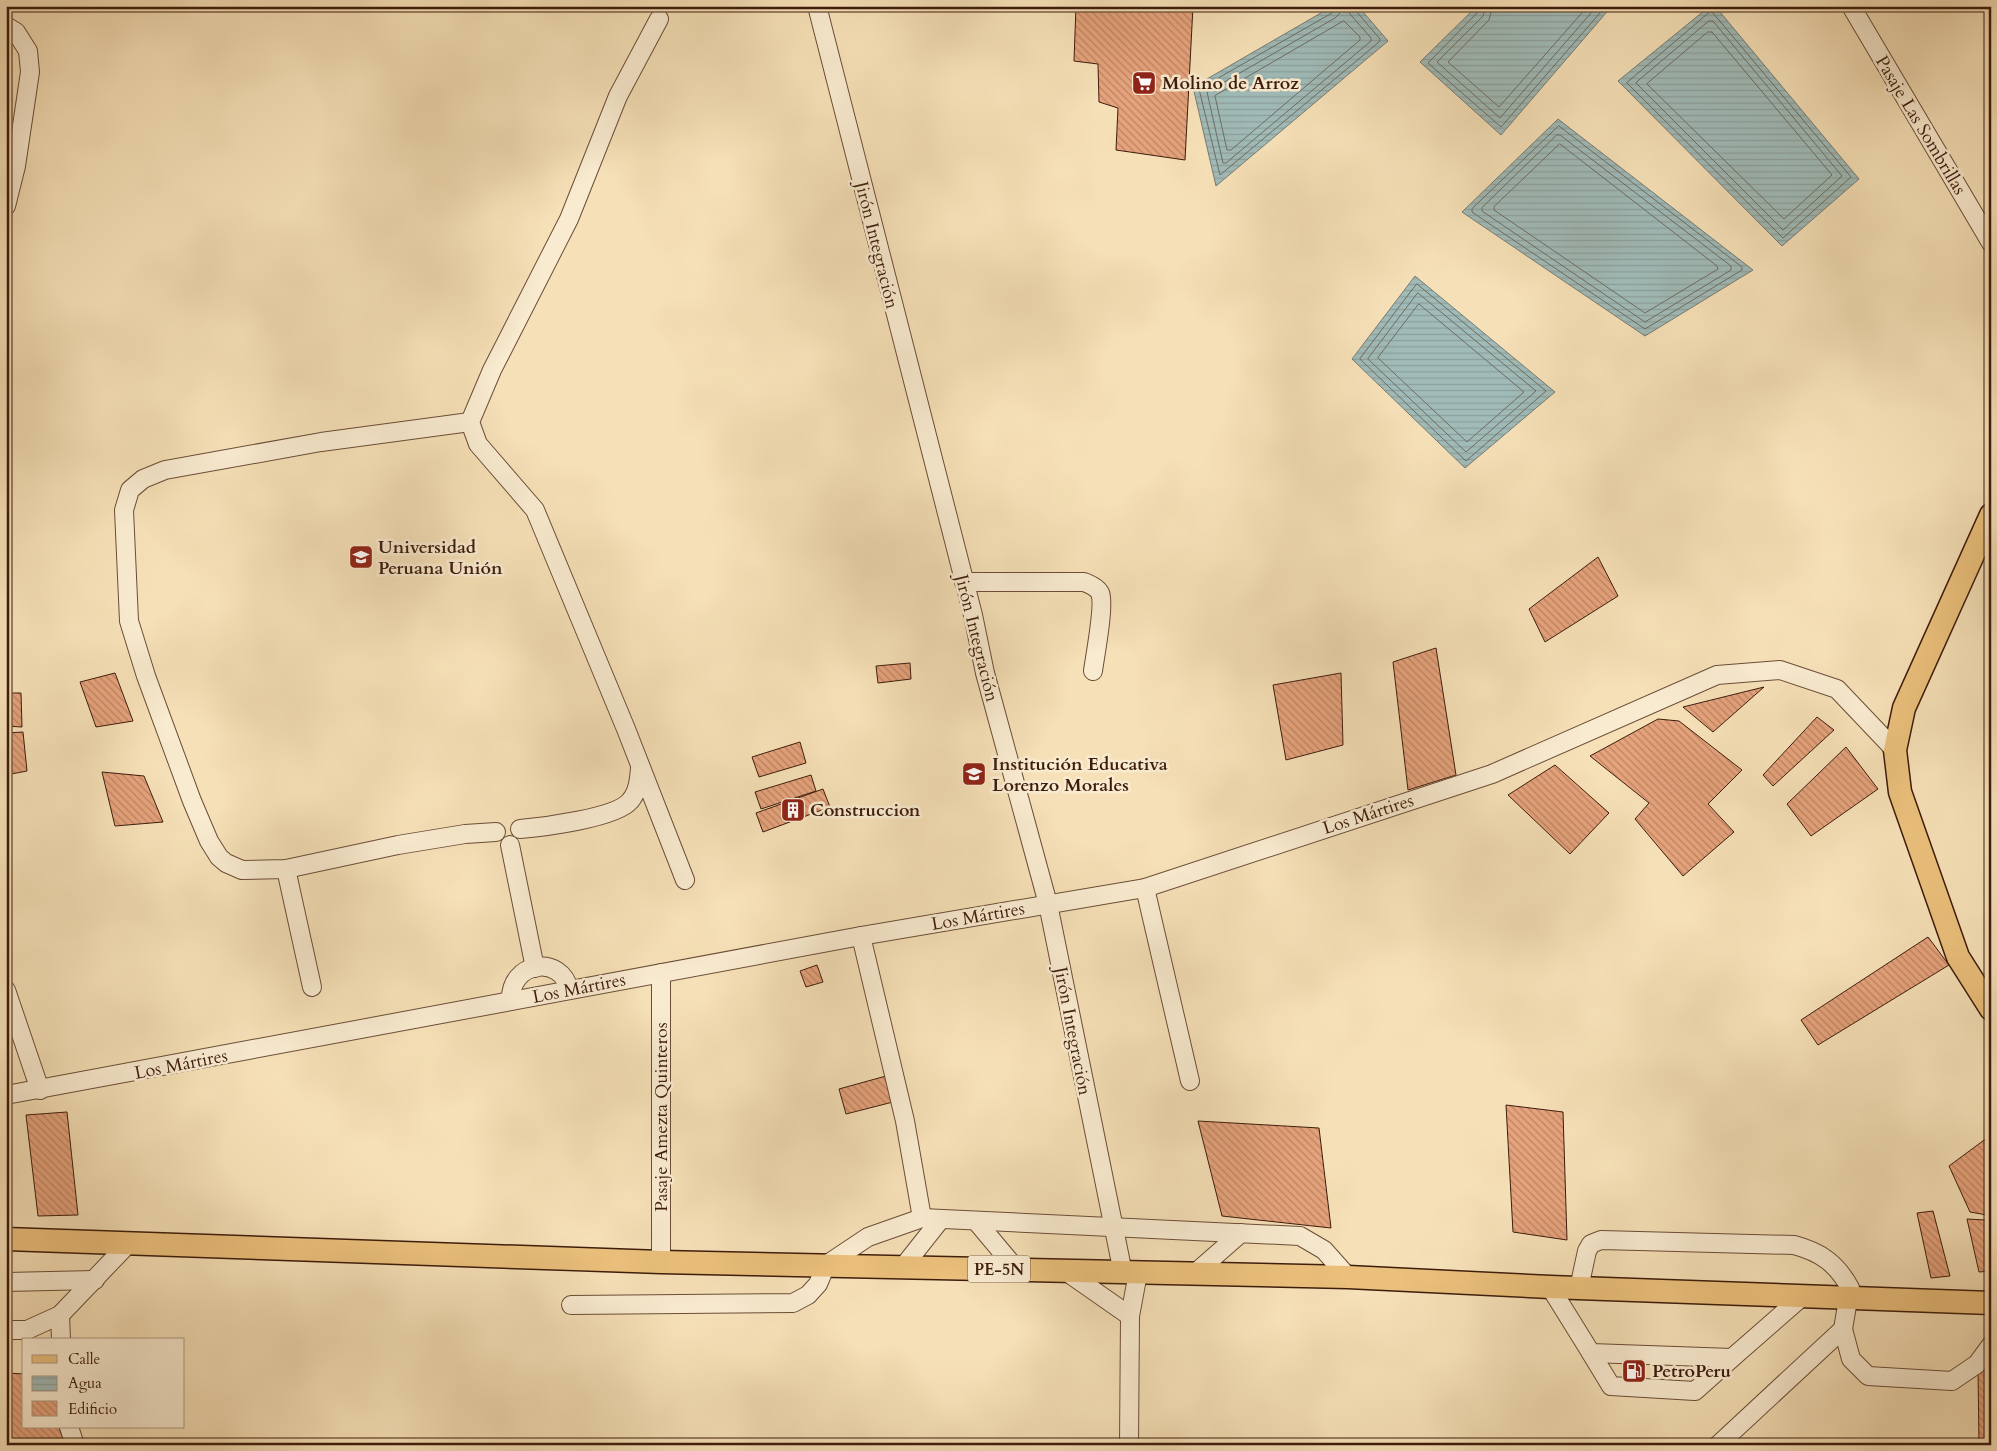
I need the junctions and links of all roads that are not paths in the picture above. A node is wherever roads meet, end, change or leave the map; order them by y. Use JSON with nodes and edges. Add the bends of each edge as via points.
{"nodes":[{"id":1,"x":816,"y":6,"type":"edge"},
{"id":2,"x":1851,"y":6,"type":"edge"},
{"id":3,"x":659,"y":19,"type":"dead end"},
{"id":4,"x":6,"y":26,"type":"edge"},
{"id":5,"x":6,"y":206,"type":"edge"},
{"id":6,"x":1991,"y":243,"type":"edge"},
{"id":7,"x":470,"y":422,"type":"junction"},
{"id":8,"x":1991,"y":514,"type":"edge"},
{"id":9,"x":964,"y":582,"type":"junction"},
{"id":10,"x":1093,"y":671,"type":"dead end"},
{"id":11,"x":1895,"y":750,"type":"junction"},
{"id":12,"x":640,"y":768,"type":"junction"},
{"id":13,"x":520,"y":829,"type":"junction"},
{"id":14,"x":496,"y":832,"type":"junction"},
{"id":15,"x":510,"y":845,"type":"junction"},
{"id":16,"x":286,"y":869,"type":"junction"},
{"id":17,"x":685,"y":880,"type":"dead end"},
{"id":18,"x":1144,"y":888,"type":"junction"},
{"id":19,"x":1048,"y":904,"type":"junction"},
{"id":20,"x":861,"y":936,"type":"junction"},
{"id":21,"x":535,"y":968,"type":"junction"},
{"id":22,"x":660,"y":973,"type":"junction"},
{"id":23,"x":312,"y":987,"type":"dead end"},
{"id":24,"x":6,"y":990,"type":"edge"},
{"id":25,"x":569,"y":990,"type":"junction"},
{"id":26,"x":511,"y":1002,"type":"junction"},
{"id":27,"x":1991,"y":1008,"type":"edge"},
{"id":28,"x":1190,"y":1081,"type":"dead end"},
{"id":29,"x":40,"y":1090,"type":"junction"},
{"id":30,"x":6,"y":1095,"type":"edge"},
{"id":31,"x":922,"y":1218,"type":"junction"},
{"id":32,"x":941,"y":1220,"type":"junction"},
{"id":33,"x":976,"y":1221,"type":"junction"},
{"id":34,"x":1113,"y":1227,"type":"junction"},
{"id":35,"x":1241,"y":1233,"type":"junction"},
{"id":36,"x":6,"y":1239,"type":"edge"},
{"id":37,"x":129,"y":1243,"type":"junction"},
{"id":38,"x":661,"y":1262,"type":"junction"},
{"id":39,"x":826,"y":1265,"type":"junction"},
{"id":40,"x":903,"y":1267,"type":"junction"},
{"id":41,"x":1017,"y":1270,"type":"junction"},
{"id":42,"x":1067,"y":1272,"type":"junction"},
{"id":43,"x":1130,"y":1273,"type":"junction"},
{"id":44,"x":1193,"y":1275,"type":"junction"},
{"id":45,"x":1348,"y":1277,"type":"junction"},
{"id":46,"x":95,"y":1280,"type":"junction"},
{"id":47,"x":6,"y":1282,"type":"edge"},
{"id":48,"x":1550,"y":1287,"type":"junction"},
{"id":49,"x":1579,"y":1288,"type":"junction"},
{"id":50,"x":1804,"y":1295,"type":"junction"},
{"id":51,"x":1849,"y":1297,"type":"junction"},
{"id":52,"x":1991,"y":1303,"type":"edge"},
{"id":53,"x":570,"y":1305,"type":"dead end"},
{"id":54,"x":60,"y":1315,"type":"junction"},
{"id":55,"x":1130,"y":1316,"type":"junction"},
{"id":56,"x":1843,"y":1329,"type":"junction"},
{"id":57,"x":6,"y":1330,"type":"edge"},
{"id":58,"x":61,"y":1338,"type":"edge"},
{"id":59,"x":1991,"y":1345,"type":"edge"},
{"id":60,"x":1590,"y":1353,"type":"junction"},
{"id":61,"x":1732,"y":1358,"type":"junction"},
{"id":62,"x":69,"y":1428,"type":"edge"},
{"id":63,"x":75,"y":1445,"type":"edge"},
{"id":64,"x":1129,"y":1445,"type":"edge"},
{"id":65,"x":1718,"y":1445,"type":"edge"}],
"edges":[{"from":1,"to":9,"type":"street","name":"Jirón Integración"},
{"from":2,"to":6,"type":"street","name":"Pasaje Las Sombrillas"},
{"from":3,"to":7,"type":"street","via":[[618,96],[569,219],[492,370]]},
{"from":4,"to":5,"type":"street","via":[[16,32],[28,51],[30,72],[16,166]]},
{"from":7,"to":12,"type":"street","via":[[478,444],[535,510]]},
{"from":7,"to":16,"type":"street","via":[[321,442],[165,470],[144,479],[130,490],[124,510],[129,621],[192,801],[209,841],[226,863],[242,870]]},
{"from":8,"to":11,"type":"main road","via":[[1904,708]]},
{"from":9,"to":10,"type":"street","via":[[1084,582],[1093,586],[1100,593],[1102,605]]},
{"from":9,"to":19,"type":"street","name":"Jirón Integración"},
{"from":11,"to":18,"type":"street","name":"Los Mártires","via":[[1837,689],[1780,670],[1717,675],[1492,774]]},
{"from":11,"to":27,"type":"main road","via":[[1900,792],[1958,957]]},
{"from":12,"to":13,"type":"street","via":[[636,793],[620,810]]},
{"from":12,"to":17,"type":"street"},
{"from":13,"to":14,"type":"street","via":[[506,821]]},
{"from":13,"to":15,"type":"street","via":[[518,839]]},
{"from":14,"to":15,"type":"street","via":[[500,842]]},
{"from":14,"to":16,"type":"street","via":[[398,845]]},
{"from":15,"to":21,"type":"street"},
{"from":16,"to":23,"type":"street"},
{"from":18,"to":19,"type":"street","name":"Los Mártires"},
{"from":18,"to":28,"type":"street"},
{"from":19,"to":20,"type":"street","name":"Los Mártires"},
{"from":19,"to":34,"type":"street","name":"Jirón Integración"},
{"from":20,"to":22,"type":"street","name":"Los Mártires"},
{"from":20,"to":31,"type":"street","via":[[905,1120]]},
{"from":21,"to":25,"type":"street","via":[[545,967],[559,972]]},
{"from":21,"to":26,"type":"street","via":[[515,978],[510,991]]},
{"from":22,"to":25,"type":"street","name":"Los Mártires"},
{"from":22,"to":38,"type":"street","name":"Pasaje Amezta Quinteros"},
{"from":24,"to":29,"type":"street"},
{"from":25,"to":26,"type":"street","name":"Los Mártires"},
{"from":26,"to":29,"type":"street","name":"Los Mártires"},
{"from":29,"to":30,"type":"street","name":"Los Mártires"},
{"from":31,"to":32,"type":"street"},
{"from":31,"to":39,"type":"street","via":[[868,1237]]},
{"from":32,"to":33,"type":"street"},
{"from":32,"to":40,"type":"street"},
{"from":33,"to":34,"type":"street"},
{"from":33,"to":41,"type":"street"},
{"from":34,"to":35,"type":"street"},
{"from":34,"to":43,"type":"street","name":"Jirón Integración"},
{"from":35,"to":44,"type":"street"},
{"from":35,"to":45,"type":"street","via":[[1300,1236],[1324,1250]]},
{"from":36,"to":37,"type":"main road","number":"PE-5N"},
{"from":37,"to":38,"type":"main road","number":"PE-5N"},
{"from":37,"to":46,"type":"street"},
{"from":38,"to":39,"type":"main road","number":"PE-5N"},
{"from":39,"to":40,"type":"main road","number":"PE-5N"},
{"from":39,"to":53,"type":"street","via":[[818,1284],[793,1304]]},
{"from":40,"to":41,"type":"main road","number":"PE-5N"},
{"from":41,"to":42,"type":"main road","number":"PE-5N"},
{"from":42,"to":43,"type":"main road","number":"PE-5N"},
{"from":42,"to":55,"type":"street"},
{"from":43,"to":44,"type":"main road","number":"PE-5N"},
{"from":43,"to":55,"type":"street"},
{"from":44,"to":45,"type":"main road","number":"PE-5N"},
{"from":45,"to":48,"type":"main road","number":"PE-5N"},
{"from":46,"to":47,"type":"street"},
{"from":46,"to":54,"type":"street"},
{"from":48,"to":49,"type":"main road","number":"PE-5N"},
{"from":48,"to":60,"type":"street"},
{"from":49,"to":50,"type":"main road","number":"PE-5N"},
{"from":49,"to":51,"type":"street","via":[[1587,1251],[1591,1244],[1601,1240],[1771,1244],[1805,1248],[1828,1259],[1844,1277],[1850,1288]]},
{"from":50,"to":51,"type":"main road","number":"PE-5N"},
{"from":50,"to":61,"type":"street"},
{"from":51,"to":52,"type":"main road","number":"PE-5N"},
{"from":51,"to":56,"type":"street"},
{"from":54,"to":57,"type":"street","via":[[27,1330]]},
{"from":54,"to":58,"type":"street"},
{"from":55,"to":64,"type":"street"},
{"from":56,"to":59,"type":"street","via":[[1851,1359],[1868,1376],[1952,1382],[1977,1364]]},
{"from":56,"to":65,"type":"street"},
{"from":60,"to":61,"type":"street"},
{"from":60,"to":61,"type":"street","via":[[1611,1386],[1695,1391]]},
{"from":62,"to":63,"type":"street"}]}
